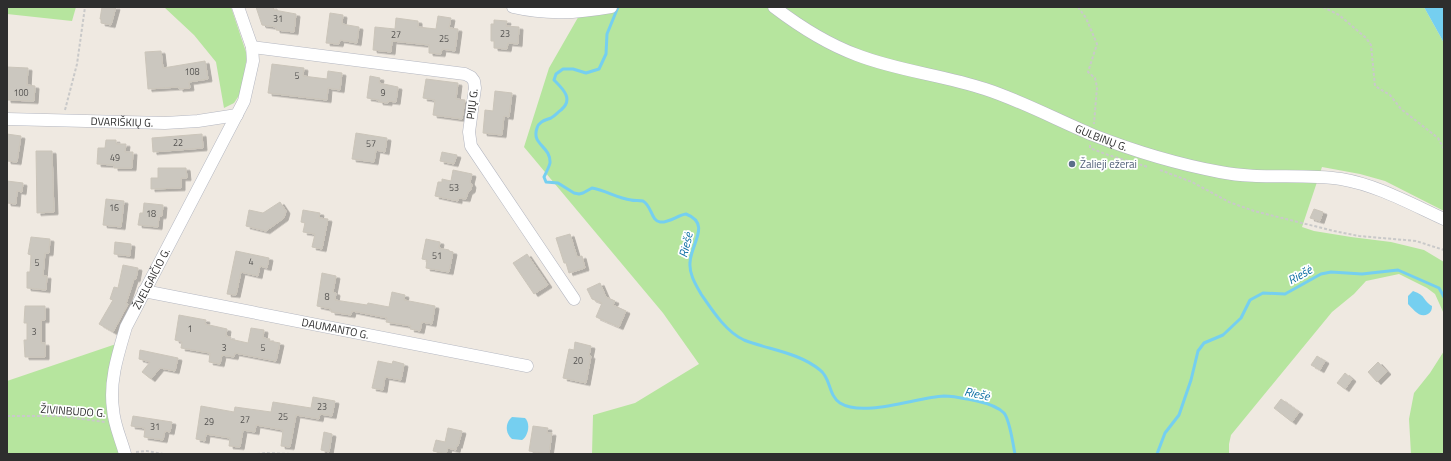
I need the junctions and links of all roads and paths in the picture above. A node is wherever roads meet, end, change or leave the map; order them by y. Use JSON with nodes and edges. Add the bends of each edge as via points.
{"nodes":[{"id":1,"x":85,"y":7,"type":"edge"},
{"id":2,"x":238,"y":7,"type":"edge"},
{"id":3,"x":513,"y":7,"type":"edge"},
{"id":4,"x":611,"y":7,"type":"edge"},
{"id":5,"x":774,"y":7,"type":"edge"},
{"id":6,"x":1078,"y":7,"type":"edge"},
{"id":7,"x":1323,"y":7,"type":"edge"},
{"id":8,"x":252,"y":47,"type":"junction"},
{"id":9,"x":237,"y":115,"type":"junction"},
{"id":10,"x":7,"y":119,"type":"edge"},
{"id":11,"x":63,"y":121,"type":"junction"},
{"id":12,"x":1095,"y":135,"type":"junction"},
{"id":13,"x":1444,"y":149,"type":"edge"},
{"id":14,"x":1148,"y":167,"type":"dead end"},
{"id":15,"x":1155,"y":169,"type":"dead end"},
{"id":16,"x":1444,"y":219,"type":"edge"},
{"id":17,"x":1444,"y":250,"type":"edge"},
{"id":18,"x":144,"y":291,"type":"junction"},
{"id":19,"x":574,"y":299,"type":"dead end"},
{"id":20,"x":527,"y":366,"type":"dead end"},
{"id":21,"x":7,"y":416,"type":"edge"},
{"id":22,"x":115,"y":421,"type":"junction"},
{"id":23,"x":130,"y":453,"type":"edge"},
{"id":24,"x":163,"y":454,"type":"edge"},
{"id":25,"x":257,"y":454,"type":"edge"},
{"id":26,"x":292,"y":454,"type":"edge"}],
"edges":[{"from":1,"to":11,"type":"path","via":[[77,64]]},
{"from":2,"to":8,"type":"street"},
{"from":3,"to":4,"type":"street","via":[[561,13]]},
{"from":5,"to":12,"type":"street","name":"GULBINŲ G.","via":[[812,34],[856,55],[985,89]]},
{"from":6,"to":12,"type":"path","via":[[1086,18],[1097,44],[1088,72],[1095,78],[1097,87],[1093,122]]},
{"from":7,"to":13,"type":"path","via":[[1340,15],[1366,38],[1371,45],[1375,86],[1390,95],[1401,109],[1438,138]]},
{"from":8,"to":9,"type":"street","name":"ŽVELGAIČIO G.","via":[[253,61],[244,100]]},
{"from":8,"to":19,"type":"street","name":"PIJŲ G.","via":[[465,74],[471,77],[475,88],[469,132],[471,146]]},
{"from":9,"to":11,"type":"street","name":"DVARIŠKIŲ G.","via":[[165,123]]},
{"from":9,"to":18,"type":"street","name":"ŽVELGAIČIO G."},
{"from":10,"to":11,"type":"street","name":"DVARIŠKIŲ G."},
{"from":12,"to":14,"type":"path","via":[[1090,148]]},
{"from":12,"to":16,"type":"street","name":"GULBINŲ G.","via":[[1150,155],[1220,172],[1258,176],[1324,177],[1357,182]]},
{"from":15,"to":17,"type":"path","via":[[1192,182],[1229,202],[1254,211],[1334,231],[1416,241]]},
{"from":18,"to":20,"type":"street","name":"DAUMANTO G."},
{"from":18,"to":22,"type":"street","name":"ŽVELGAIČIO G.","via":[[126,328],[116,361],[112,387]]},
{"from":21,"to":22,"type":"path","name":"ŽIVINBUDO G.","via":[[60,416],[107,423]]},
{"from":22,"to":23,"type":"street","name":"ŽVELGAIČIO G."},
{"from":23,"to":24,"type":"path","via":[[140,450]]},
{"from":25,"to":26,"type":"path"}]}
